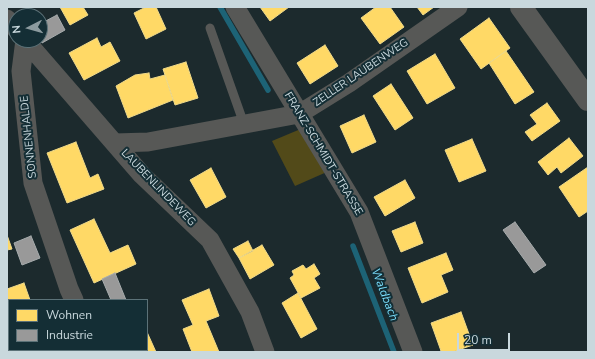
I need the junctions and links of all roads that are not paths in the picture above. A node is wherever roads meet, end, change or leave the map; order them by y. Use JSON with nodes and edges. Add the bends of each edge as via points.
{"nodes":[{"id":1,"x":235,"y":7,"type":"edge"},
{"id":2,"x":458,"y":7,"type":"edge"},
{"id":3,"x":521,"y":7,"type":"edge"},
{"id":4,"x":210,"y":28,"type":"dead end"},
{"id":5,"x":24,"y":48,"type":"edge"},
{"id":6,"x":32,"y":48,"type":"edge"},
{"id":7,"x":588,"y":100,"type":"edge"},
{"id":8,"x":299,"y":114,"type":"junction"},
{"id":9,"x":244,"y":124,"type":"junction"},
{"id":10,"x":115,"y":144,"type":"junction"},
{"id":11,"x":74,"y":299,"type":"edge"},
{"id":12,"x":265,"y":352,"type":"edge"},
{"id":13,"x":413,"y":352,"type":"edge"}],
"edges":[{"from":1,"to":8,"type":"street","name":"FRANZ-SCHMIDT-STRASSE"},
{"from":2,"to":8,"type":"street","name":"ZELLER LAUBENWEG","via":[[349,83]]},
{"from":3,"to":7,"type":"street"},
{"from":4,"to":9,"type":"lane"},
{"from":5,"to":11,"type":"street","name":"SONNENHALDE","via":[[22,71],[33,183]]},
{"from":6,"to":10,"type":"street","name":"LAUBENLINDEWEG"},
{"from":8,"to":9,"type":"street","name":"ZELLER LAUBENWEG"},
{"from":8,"to":13,"type":"street","name":"FRANZ-SCHMIDT-STRASSE","via":[[359,212]]},
{"from":9,"to":10,"type":"street","name":"ZELLER LAUBENWEG","via":[[148,142]]},
{"from":10,"to":12,"type":"street","name":"LAUBENLINDEWEG","via":[[142,175],[210,240],[250,312]]}]}
